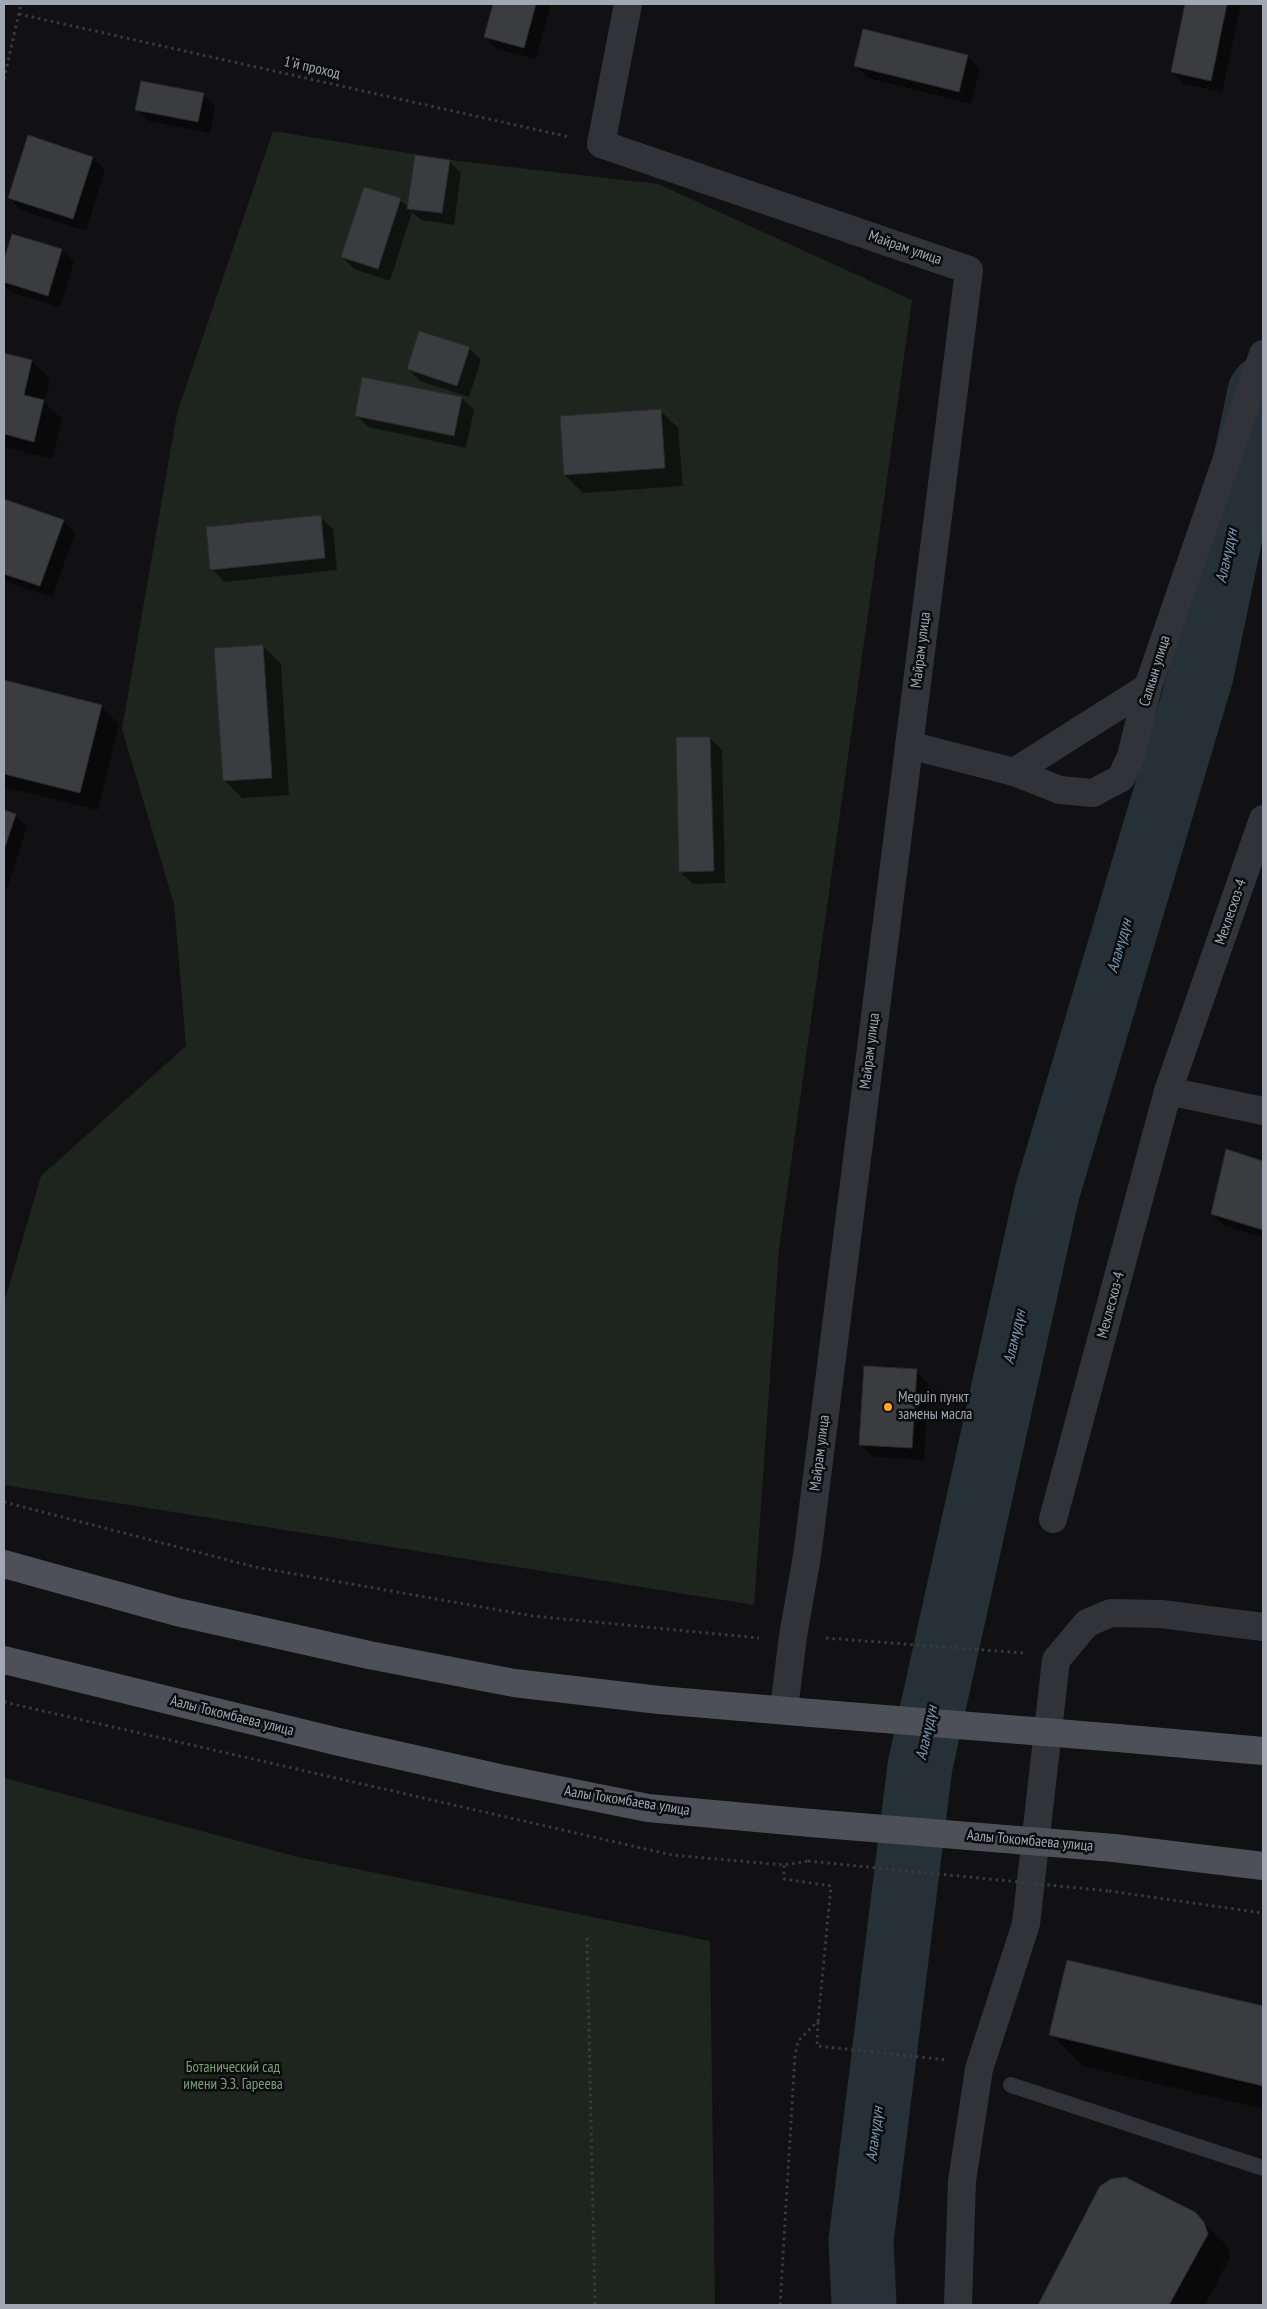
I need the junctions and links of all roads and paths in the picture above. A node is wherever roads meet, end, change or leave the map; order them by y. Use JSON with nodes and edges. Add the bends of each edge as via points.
{"nodes":[{"id":1,"x":21,"y":4,"type":"edge"},
{"id":2,"x":628,"y":4,"type":"edge"},
{"id":3,"x":19,"y":14,"type":"junction"},
{"id":4,"x":4,"y":79,"type":"edge"},
{"id":5,"x":601,"y":144,"type":"junction"},
{"id":6,"x":1263,"y":354,"type":"edge"},
{"id":7,"x":1148,"y":687,"type":"junction"},
{"id":8,"x":909,"y":745,"type":"junction"},
{"id":9,"x":1014,"y":772,"type":"junction"},
{"id":10,"x":1263,"y":819,"type":"edge"},
{"id":11,"x":1168,"y":1091,"type":"junction"},
{"id":12,"x":1263,"y":1111,"type":"edge"},
{"id":13,"x":4,"y":1502,"type":"edge"},
{"id":14,"x":1053,"y":1519,"type":"dead end"},
{"id":15,"x":4,"y":1564,"type":"edge"},
{"id":16,"x":1263,"y":1627,"type":"edge"},
{"id":17,"x":793,"y":1636,"type":"junction"},
{"id":18,"x":855,"y":1641,"type":"dead end"},
{"id":19,"x":1010,"y":1652,"type":"dead end"},
{"id":20,"x":4,"y":1660,"type":"edge"},
{"id":21,"x":784,"y":1709,"type":"junction"},
{"id":22,"x":1263,"y":1751,"type":"edge"},
{"id":23,"x":1263,"y":1866,"type":"edge"},
{"id":24,"x":1263,"y":1914,"type":"edge"},
{"id":25,"x":587,"y":1938,"type":"dead end"},
{"id":26,"x":818,"y":2022,"type":"junction"},
{"id":27,"x":950,"y":2060,"type":"dead end"},
{"id":28,"x":1011,"y":2085,"type":"dead end"},
{"id":29,"x":1263,"y":2168,"type":"edge"},
{"id":30,"x":595,"y":2305,"type":"edge"},
{"id":31,"x":780,"y":2305,"type":"edge"},
{"id":32,"x":958,"y":2305,"type":"edge"}],
"edges":[{"from":1,"to":3,"type":"path"},
{"from":2,"to":5,"type":"street"},
{"from":3,"to":4,"type":"path"},
{"from":3,"to":5,"type":"path","name":"1'й проход"},
{"from":5,"to":8,"type":"street","name":"Майрам улица","via":[[969,270]]},
{"from":6,"to":7,"type":"street","name":"Салкын улица"},
{"from":7,"to":9,"type":"street"},
{"from":7,"to":9,"type":"street","name":"Салкын улица","via":[[1131,756],[1121,778],[1093,793],[1060,790]]},
{"from":8,"to":9,"type":"street","name":"Салкын улица"},
{"from":8,"to":17,"type":"street","name":"Майрам улица","via":[[807,1556]]},
{"from":10,"to":11,"type":"street","name":"Мехлесхоз-4"},
{"from":11,"to":12,"type":"street"},
{"from":11,"to":14,"type":"street","name":"Мехлесхоз-4"},
{"from":13,"to":17,"type":"path","via":[[255,1566],[533,1616],[749,1638]]},
{"from":15,"to":21,"type":"main road","via":[[187,1614],[369,1655],[514,1683],[659,1700]]},
{"from":16,"to":32,"type":"street","via":[[1161,1614],[1111,1613],[1087,1623],[1056,1660],[1026,1924],[979,2070],[963,2172]]},
{"from":17,"to":21,"type":"street","name":"Майрам улица"},
{"from":18,"to":19,"type":"path"},
{"from":20,"to":23,"type":"main road","name":"Аалы Токомбаева улица","bridge":true,"via":[[339,1742],[648,1808],[1114,1848]]},
{"from":21,"to":22,"type":"main road","bridge":true},
{"from":24,"to":26,"type":"path","bridge":true,"via":[[1109,1891],[808,1861],[784,1865],[784,1879],[831,1886]]},
{"from":25,"to":30,"type":"path"},
{"from":26,"to":27,"type":"path","via":[[817,2046]]},
{"from":26,"to":31,"type":"path","via":[[798,2042],[795,2056]]},
{"from":28,"to":29,"type":"lane"}]}
